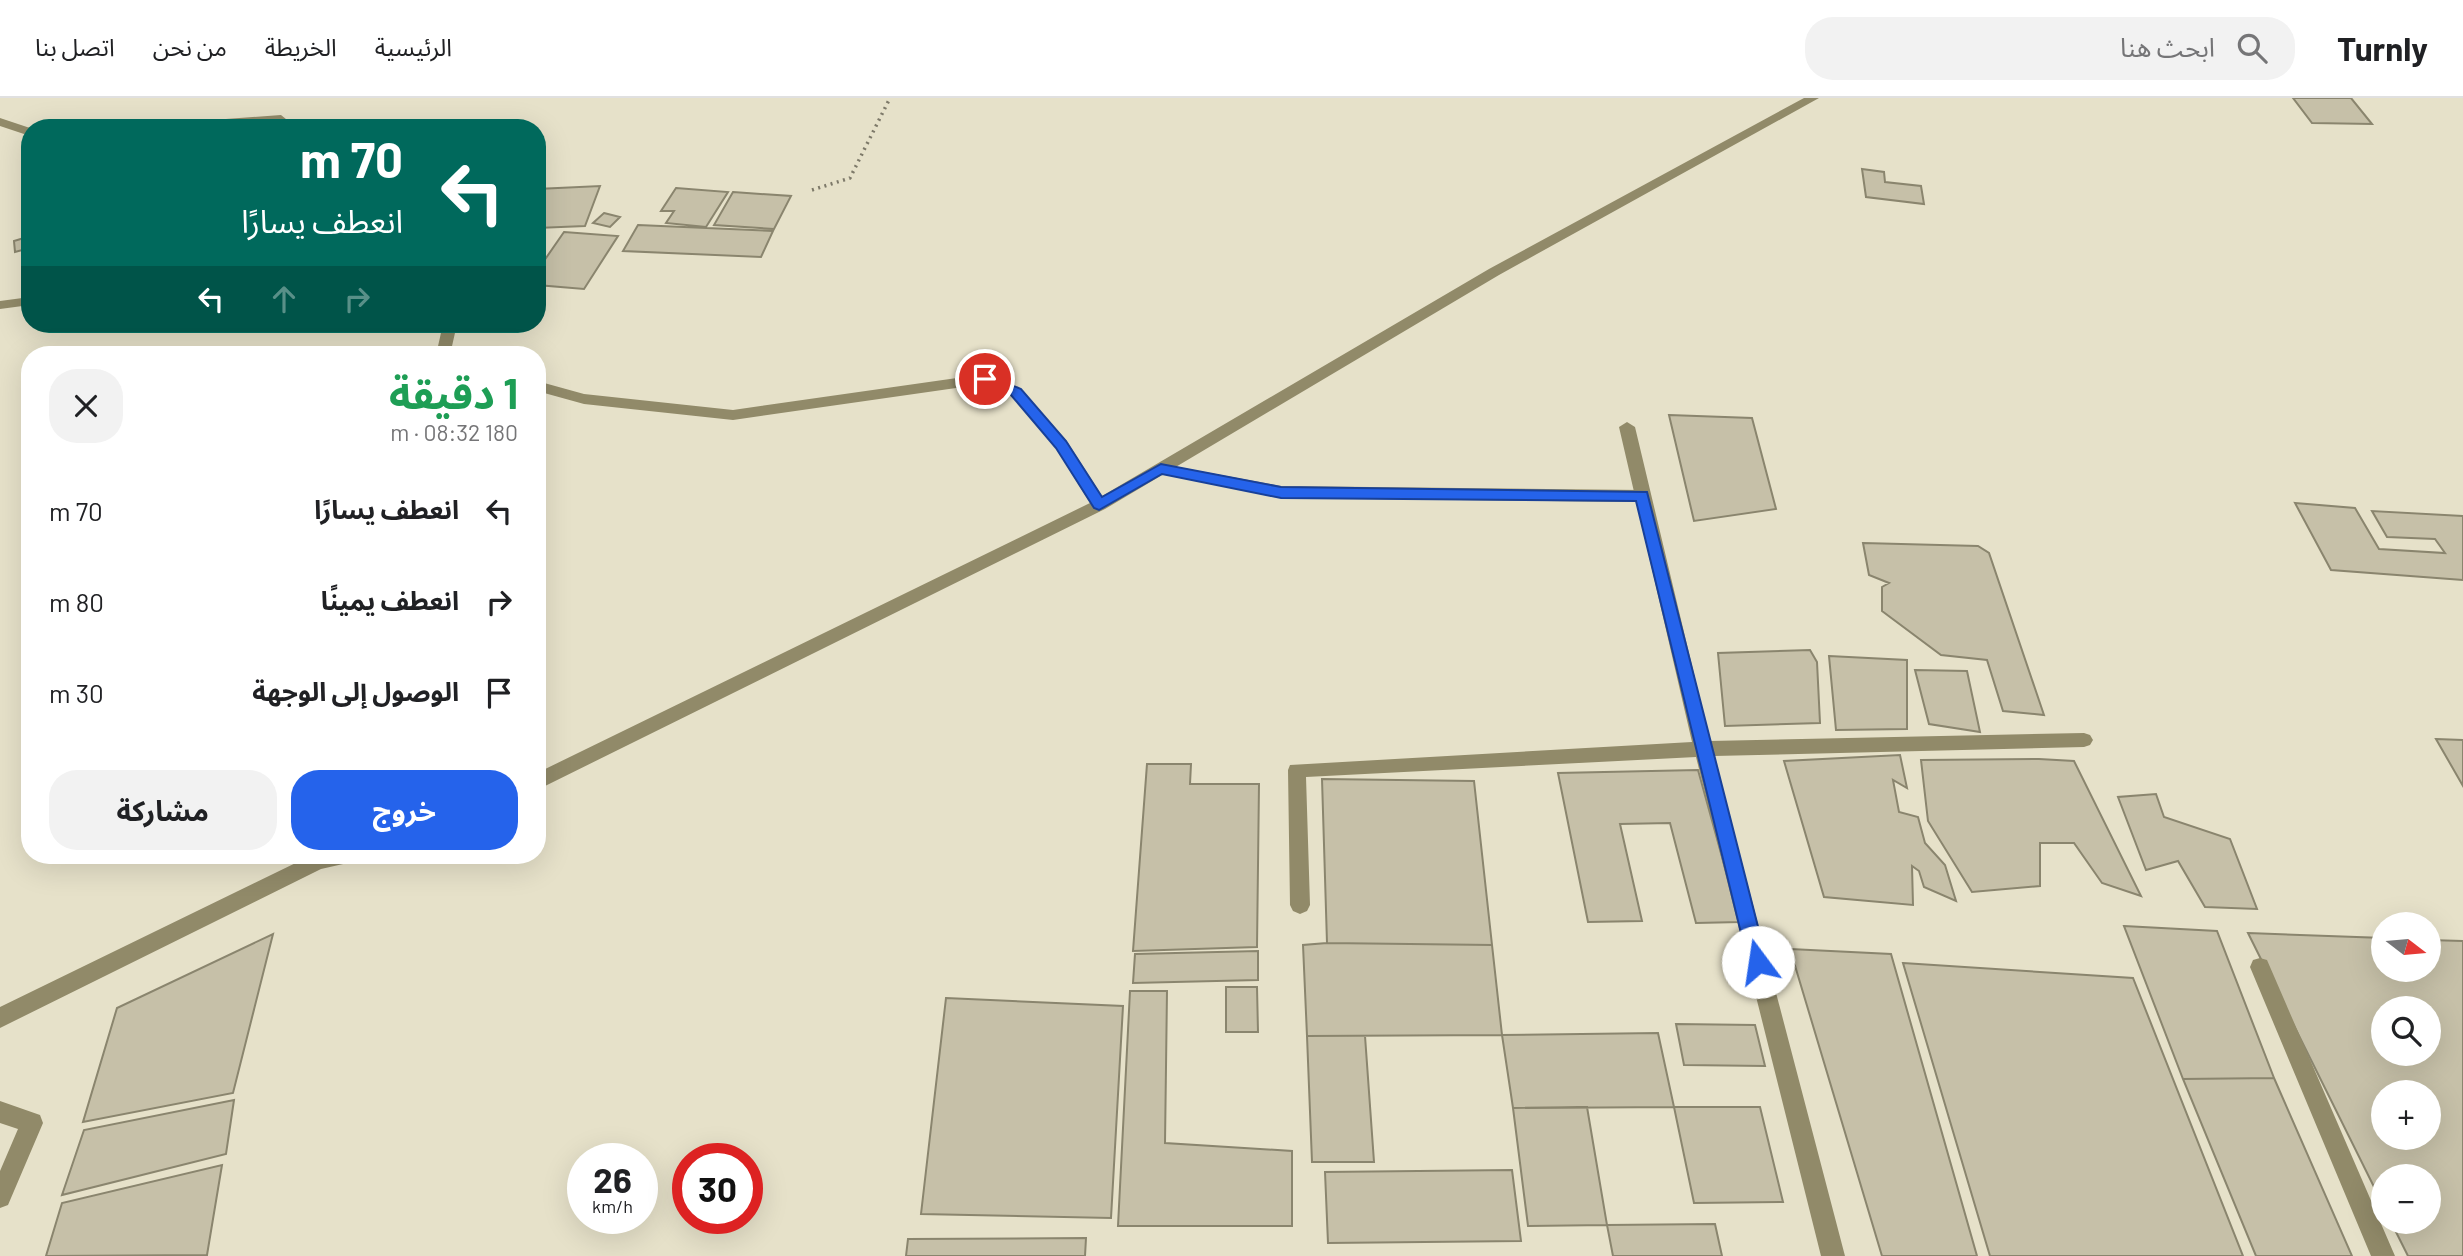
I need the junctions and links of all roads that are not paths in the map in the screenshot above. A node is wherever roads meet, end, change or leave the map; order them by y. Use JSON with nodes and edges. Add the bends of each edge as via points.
{"nodes":[{"id":1,"x":1813,"y":98,"type":"edge"},
{"id":2,"x":0,"y":122,"type":"edge"},
{"id":3,"x":21,"y":129,"type":"edge"},
{"id":4,"x":21,"y":302,"type":"edge"},
{"id":5,"x":0,"y":305,"type":"edge"},
{"id":6,"x":546,"y":388,"type":"edge"},
{"id":7,"x":1627,"y":427,"type":"dead end"},
{"id":8,"x":1161,"y":469,"type":"junction"},
{"id":9,"x":1642,"y":496,"type":"junction"},
{"id":10,"x":1099,"y":505,"type":"junction"},
{"id":11,"x":2084,"y":740,"type":"dead end"},
{"id":12,"x":1703,"y":749,"type":"junction"},
{"id":13,"x":546,"y":778,"type":"edge"},
{"id":14,"x":312,"y":864,"type":"edge"},
{"id":15,"x":1300,"y":905,"type":"dead end"},
{"id":16,"x":2260,"y":967,"type":"dead end"},
{"id":17,"x":0,"y":1018,"type":"edge"},
{"id":18,"x":0,"y":1112,"type":"edge"},
{"id":19,"x":0,"y":1197,"type":"edge"},
{"id":20,"x":1833,"y":1256,"type":"edge"},
{"id":21,"x":2384,"y":1256,"type":"edge"}],
"edges":[{"from":1,"to":8,"type":"street","via":[[1494,272]]},
{"from":2,"to":3,"type":"street"},
{"from":4,"to":5,"type":"street"},
{"from":6,"to":10,"type":"street","via":[[584,399],[733,415],[985,379],[1016,392],[1061,444]]},
{"from":7,"to":9,"type":"street"},
{"from":8,"to":9,"type":"street","via":[[1281,492]]},
{"from":8,"to":10,"type":"street"},
{"from":9,"to":12,"type":"street"},
{"from":10,"to":13,"type":"street"},
{"from":11,"to":12,"type":"street"},
{"from":12,"to":15,"type":"street","via":[[1297,770]]},
{"from":12,"to":20,"type":"street"},
{"from":14,"to":17,"type":"street"},
{"from":16,"to":21,"type":"street"},
{"from":18,"to":19,"type":"street","via":[[32,1123]]}]}
